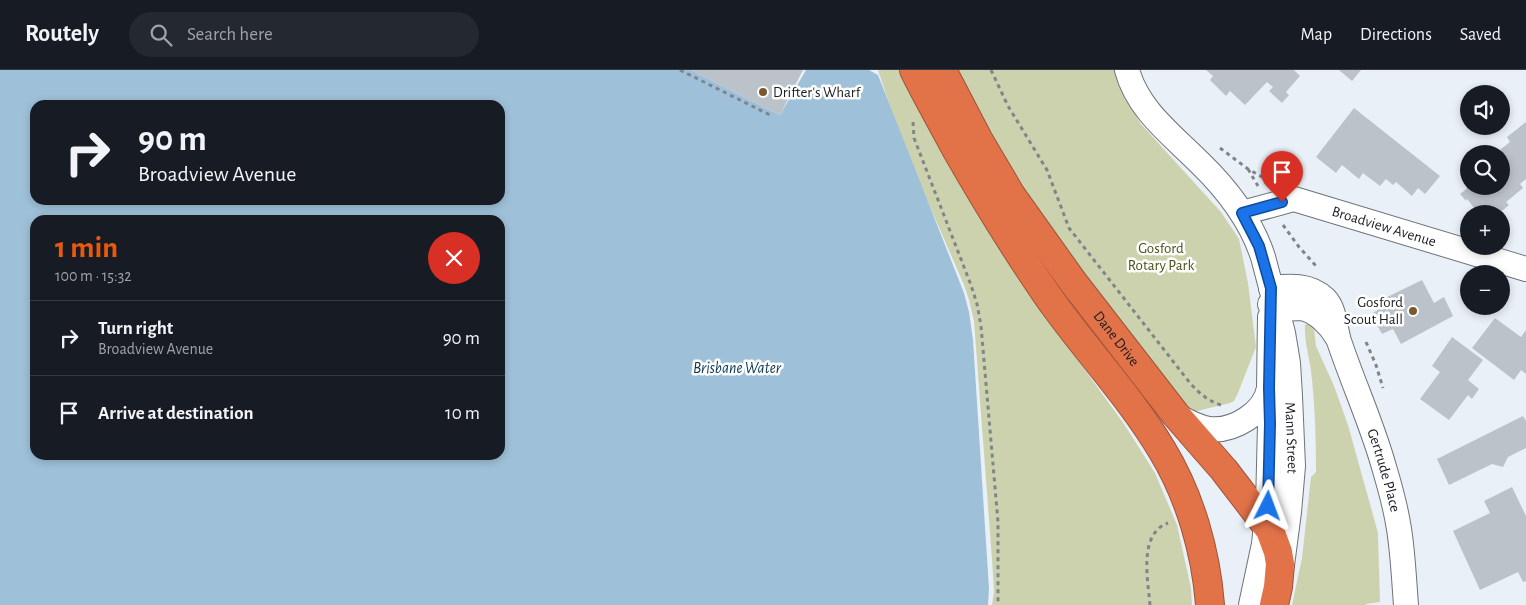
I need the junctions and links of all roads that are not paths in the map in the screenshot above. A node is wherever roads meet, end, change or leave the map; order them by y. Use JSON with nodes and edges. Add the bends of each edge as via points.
{"nodes":[{"id":1,"x":914,"y":70,"type":"edge"},
{"id":2,"x":942,"y":70,"type":"edge"},
{"id":3,"x":1127,"y":70,"type":"edge"},
{"id":4,"x":1242,"y":213,"type":"junction"},
{"id":5,"x":1526,"y":269,"type":"edge"},
{"id":6,"x":1272,"y":301,"type":"junction"},
{"id":7,"x":1269,"y":388,"type":"junction"},
{"id":8,"x":1176,"y":416,"type":"junction"},
{"id":9,"x":1266,"y":524,"type":"junction"},
{"id":10,"x":1276,"y":596,"type":"edge"},
{"id":11,"x":1210,"y":605,"type":"edge"},
{"id":12,"x":1251,"y":605,"type":"edge"},
{"id":13,"x":1406,"y":605,"type":"edge"}],
"edges":[{"from":1,"to":11,"type":"highway","name":"Dane Drive","via":[[1016,250],[1163,451],[1192,516]]},
{"from":2,"to":8,"type":"highway","name":"Dane Drive","via":[[1011,195],[1072,282]]},
{"from":3,"to":4,"type":"street","name":"Mann Street","via":[[1144,106],[1213,176]]},
{"from":4,"to":5,"type":"street","name":"Broadview Avenue","via":[[1294,199]]},
{"from":4,"to":6,"type":"street","name":"Mann Street","via":[[1259,246]]},
{"from":6,"to":7,"type":"street","name":"Mann Street"},
{"from":6,"to":10,"type":"street","name":"Mann Street","via":[[1283,333],[1288,363],[1293,466]]},
{"from":6,"to":13,"type":"street","name":"Gertrude Place","via":[[1296,286],[1321,295],[1330,306],[1339,341],[1384,466],[1398,528]]},
{"from":7,"to":8,"type":"street","via":[[1266,399],[1256,412],[1228,427],[1203,427]]},
{"from":7,"to":9,"type":"street","name":"Mann Street"},
{"from":8,"to":9,"type":"highway","name":"Dane Drive"},
{"from":9,"to":10,"type":"highway","name":"Dane Drive","via":[[1280,564]]},
{"from":9,"to":12,"type":"street","name":"Mann Street"}]}
